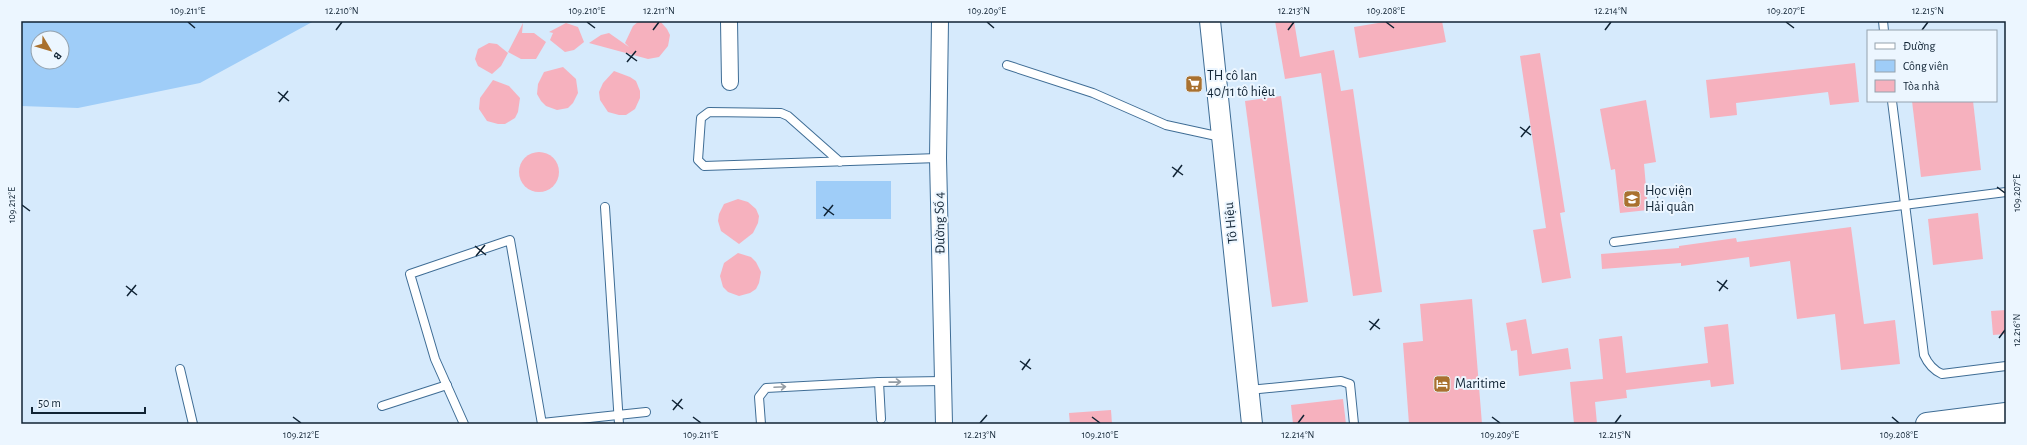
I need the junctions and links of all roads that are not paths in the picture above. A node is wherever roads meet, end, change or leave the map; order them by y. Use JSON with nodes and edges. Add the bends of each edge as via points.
{"nodes":[{"id":1,"x":729,"y":21,"type":"edge"},
{"id":2,"x":940,"y":21,"type":"edge"},
{"id":3,"x":1210,"y":21,"type":"edge"},
{"id":4,"x":1007,"y":65,"type":"dead end"},
{"id":5,"x":730,"y":82,"type":"dead end"},
{"id":6,"x":1892,"y":102,"type":"edge"},
{"id":7,"x":1221,"y":137,"type":"junction"},
{"id":8,"x":938,"y":158,"type":"junction"},
{"id":9,"x":840,"y":162,"type":"junction"},
{"id":10,"x":2006,"y":192,"type":"edge"},
{"id":11,"x":1904,"y":204,"type":"junction"},
{"id":12,"x":605,"y":206,"type":"dead end"},
{"id":13,"x":1614,"y":242,"type":"dead end"},
{"id":14,"x":2006,"y":366,"type":"edge"},
{"id":15,"x":180,"y":369,"type":"dead end"},
{"id":16,"x":943,"y":381,"type":"junction"},
{"id":17,"x":879,"y":382,"type":"junction"},
{"id":18,"x":447,"y":385,"type":"junction"},
{"id":19,"x":1249,"y":390,"type":"junction"},
{"id":20,"x":382,"y":406,"type":"dead end"},
{"id":21,"x":646,"y":412,"type":"dead end"},
{"id":22,"x":2006,"y":414,"type":"edge"},
{"id":23,"x":618,"y":415,"type":"junction"},
{"id":24,"x":880,"y":419,"type":"dead end"},
{"id":25,"x":193,"y":424,"type":"edge"},
{"id":26,"x":464,"y":424,"type":"edge"},
{"id":27,"x":542,"y":424,"type":"edge"},
{"id":28,"x":619,"y":424,"type":"edge"},
{"id":29,"x":761,"y":424,"type":"edge"},
{"id":30,"x":944,"y":424,"type":"edge"},
{"id":31,"x":1252,"y":424,"type":"edge"},
{"id":32,"x":1354,"y":424,"type":"edge"},
{"id":33,"x":1927,"y":424,"type":"edge"}],
"edges":[{"from":1,"to":5,"type":"street"},
{"from":2,"to":8,"type":"street","name":"Đường Số 4"},
{"from":3,"to":7,"type":"street","name":"Tô Hiệu"},
{"from":4,"to":7,"type":"lane","via":[[1093,93],[1166,125]]},
{"from":6,"to":11,"type":"lane"},
{"from":7,"to":19,"type":"street","name":"Tô Hiệu"},
{"from":8,"to":9,"type":"lane"},
{"from":8,"to":16,"type":"street","name":"Đường Số 4"},
{"from":9,"to":9,"type":"lane","via":[[704,166],[698,160],[701,118],[709,112],[781,114],[794,120]]},
{"from":10,"to":11,"type":"lane"},
{"from":11,"to":13,"type":"lane"},
{"from":11,"to":14,"type":"lane","via":[[1924,355],[1928,363],[1942,374]]},
{"from":12,"to":23,"type":"lane"},
{"from":15,"to":25,"type":"lane"},
{"from":17,"to":16,"type":"lane","one_way":true},
{"from":16,"to":30,"type":"street","name":"Đường Số 4"},
{"from":17,"to":24,"type":"lane"},
{"from":29,"to":17,"type":"lane","one_way":true,"via":[[759,397],[766,388]]},
{"from":18,"to":20,"type":"lane"},
{"from":18,"to":26,"type":"lane"},
{"from":18,"to":27,"type":"lane","via":[[424,327],[410,274],[510,240]]},
{"from":19,"to":31,"type":"street","name":"Tô Hiệu"},
{"from":19,"to":32,"type":"lane","via":[[1341,381],[1350,384]]},
{"from":21,"to":23,"type":"lane"},
{"from":22,"to":33,"type":"main road"},
{"from":23,"to":27,"type":"lane"},
{"from":23,"to":28,"type":"lane"}]}
